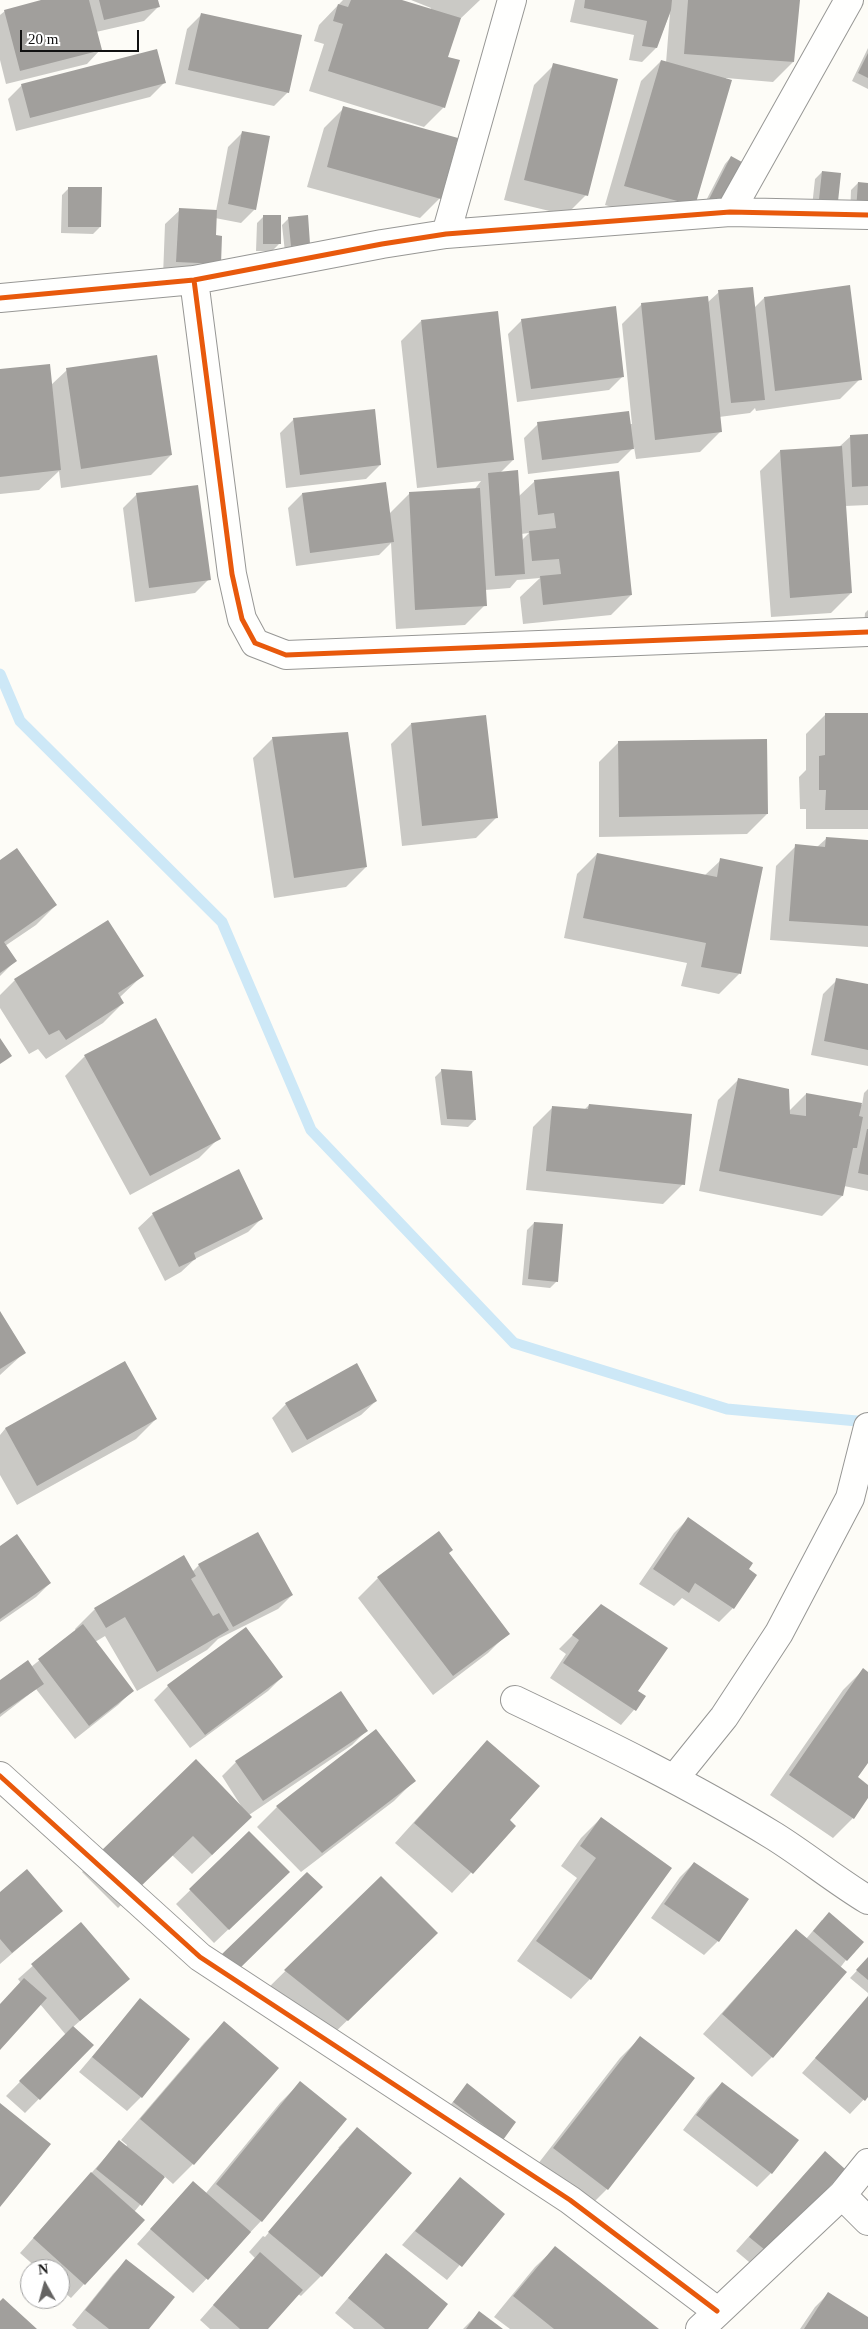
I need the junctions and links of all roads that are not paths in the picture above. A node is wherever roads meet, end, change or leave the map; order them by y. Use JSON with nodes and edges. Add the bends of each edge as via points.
{"nodes":[{"id":1,"x":512,"y":0,"type":"edge"},
{"id":2,"x":849,"y":0,"type":"edge"},
{"id":3,"x":730,"y":212,"type":"junction"},
{"id":4,"x":868,"y":215,"type":"edge"},
{"id":5,"x":446,"y":234,"type":"junction"},
{"id":6,"x":194,"y":280,"type":"junction"},
{"id":7,"x":0,"y":298,"type":"edge"},
{"id":8,"x":868,"y":632,"type":"edge"},
{"id":9,"x":868,"y":1427,"type":"edge"},
{"id":10,"x":516,"y":1700,"type":"dead end"},
{"id":11,"x":0,"y":1776,"type":"edge"},
{"id":12,"x":674,"y":1779,"type":"junction"},
{"id":13,"x":868,"y":1900,"type":"edge"},
{"id":14,"x":868,"y":2163,"type":"edge"},
{"id":15,"x":842,"y":2195,"type":"junction"},
{"id":16,"x":868,"y":2221,"type":"edge"},
{"id":17,"x":709,"y":2320,"type":"edge"}],
"edges":[{"from":1,"to":5,"type":"street"},
{"from":2,"to":3,"type":"street"},
{"from":3,"to":4,"type":"street"},
{"from":3,"to":5,"type":"street"},
{"from":5,"to":6,"type":"street"},
{"from":6,"to":7,"type":"street"},
{"from":6,"to":8,"type":"street","via":[[232,574],[242,619],[255,643],[286,655]]},
{"from":9,"to":12,"type":"street","via":[[850,1498],[779,1633],[724,1717]]},
{"from":10,"to":12,"type":"street"},
{"from":11,"to":17,"type":"street","via":[[200,1957],[570,2200]]},
{"from":12,"to":13,"type":"street","via":[[774,1837]]},
{"from":14,"to":15,"type":"street"},
{"from":15,"to":16,"type":"street"},
{"from":15,"to":17,"type":"street"}]}
